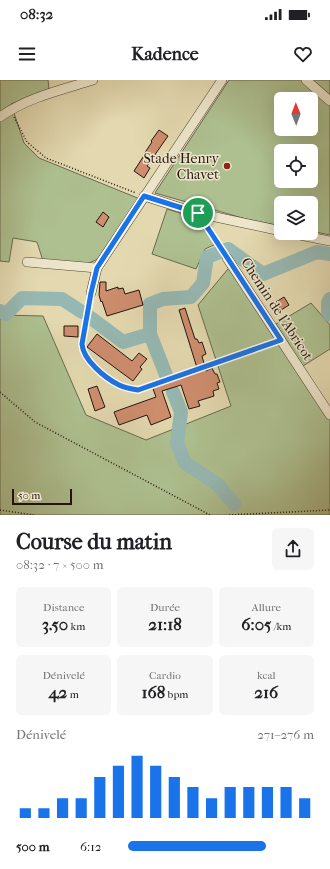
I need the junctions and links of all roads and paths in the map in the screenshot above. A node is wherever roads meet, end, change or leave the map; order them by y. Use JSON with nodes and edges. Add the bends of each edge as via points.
{"nodes":[{"id":1,"x":93,"y":80,"type":"edge"},
{"id":2,"x":222,"y":80,"type":"edge"},
{"id":3,"x":306,"y":80,"type":"edge"},
{"id":4,"x":330,"y":101,"type":"edge"},
{"id":5,"x":10,"y":110,"type":"junction"},
{"id":6,"x":0,"y":117,"type":"edge"},
{"id":7,"x":144,"y":196,"type":"junction"},
{"id":8,"x":198,"y":213,"type":"junction"},
{"id":9,"x":274,"y":229,"type":"edge"},
{"id":10,"x":318,"y":239,"type":"edge"},
{"id":11,"x":330,"y":241,"type":"edge"},
{"id":12,"x":228,"y":258,"type":"joint"},
{"id":13,"x":27,"y":262,"type":"dead end"},
{"id":14,"x":97,"y":268,"type":"junction"},
{"id":15,"x":91,"y":293,"type":"joint"},
{"id":16,"x":281,"y":340,"type":"junction"},
{"id":17,"x":0,"y":392,"type":"edge"},
{"id":18,"x":330,"y":414,"type":"edge"},
{"id":19,"x":0,"y":510,"type":"edge"},
{"id":20,"x":330,"y":510,"type":"edge"},
{"id":21,"x":34,"y":515,"type":"edge"},
{"id":22,"x":210,"y":515,"type":"edge"},
{"id":23,"x":229,"y":515,"type":"edge"}],
"edges":[{"from":1,"to":5,"type":"street","via":[[50,93]]},
{"from":2,"to":7,"type":"street"},
{"from":3,"to":4,"type":"street"},
{"from":5,"to":6,"type":"street"},
{"from":5,"to":7,"type":"path","via":[[27,142],[46,158]]},
{"from":7,"to":8,"type":"street"},
{"from":7,"to":14,"type":"street"},
{"from":8,"to":9,"type":"street"},
{"from":8,"to":12,"type":"path"},
{"from":10,"to":11,"type":"street"},
{"from":12,"to":16,"type":"street","name":"Chemin de l'Abricot"},
{"from":13,"to":14,"type":"street"},
{"from":14,"to":15,"type":"street"},
{"from":15,"to":16,"type":"path","via":[[82,351],[95,367],[120,386],[138,390]]},
{"from":16,"to":18,"type":"street","name":"Chemin de l'Abricot"},
{"from":17,"to":22,"type":"path","via":[[35,422]]},
{"from":19,"to":21,"type":"path"},
{"from":20,"to":23,"type":"path"}]}
